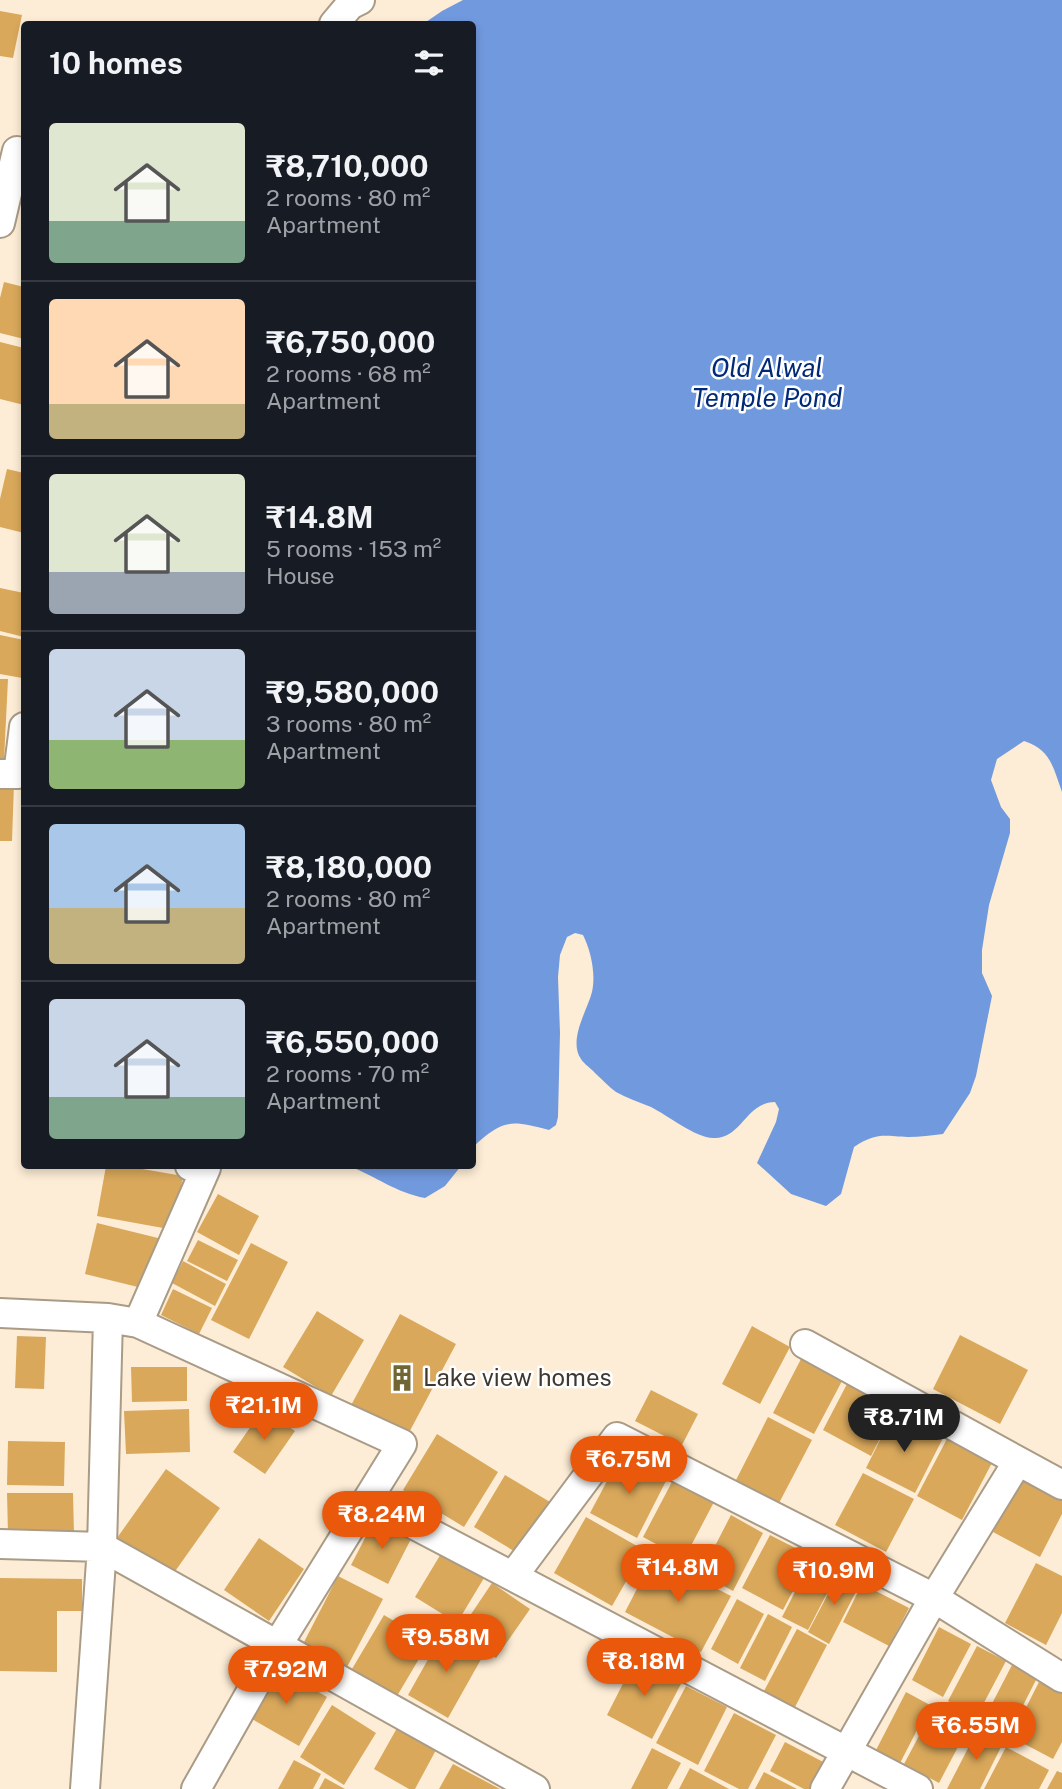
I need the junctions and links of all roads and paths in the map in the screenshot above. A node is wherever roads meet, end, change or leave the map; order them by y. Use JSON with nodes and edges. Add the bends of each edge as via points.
{"nodes":[{"id":1,"x":360,"y":0,"type":"edge"},
{"id":2,"x":337,"y":21,"type":"edge"},
{"id":3,"x":14,"y":150,"type":"edge"},
{"id":4,"x":0,"y":223,"type":"edge"},
{"id":5,"x":21,"y":751,"type":"edge"},
{"id":6,"x":0,"y":774,"type":"edge"},
{"id":7,"x":206,"y":1169,"type":"edge"},
{"id":8,"x":0,"y":1313,"type":"edge"},
{"id":9,"x":108,"y":1318,"type":"junction"},
{"id":10,"x":138,"y":1323,"type":"junction"},
{"id":11,"x":805,"y":1344,"type":"dead end"},
{"id":12,"x":1018,"y":1461,"type":"junction"},
{"id":13,"x":1062,"y":1485,"type":"edge"},
{"id":14,"x":369,"y":1501,"type":"junction"},
{"id":15,"x":0,"y":1544,"type":"edge"},
{"id":16,"x":102,"y":1547,"type":"junction"},
{"id":17,"x":513,"y":1576,"type":"junction"},
{"id":18,"x":934,"y":1598,"type":"junction"},
{"id":19,"x":278,"y":1644,"type":"junction"},
{"id":20,"x":1062,"y":1678,"type":"edge"},
{"id":21,"x":846,"y":1751,"type":"junction"},
{"id":22,"x":533,"y":1788,"type":"edge"},
{"id":23,"x":85,"y":1789,"type":"edge"},
{"id":24,"x":196,"y":1789,"type":"edge"},
{"id":25,"x":825,"y":1789,"type":"edge"},
{"id":26,"x":918,"y":1789,"type":"edge"}],
"edges":[{"from":1,"to":2,"type":"street"},
{"from":3,"to":4,"type":"street"},
{"from":5,"to":6,"type":"street","via":[[18,775]]},
{"from":7,"to":10,"type":"street"},
{"from":8,"to":9,"type":"street"},
{"from":9,"to":10,"type":"street"},
{"from":9,"to":16,"type":"street"},
{"from":10,"to":14,"type":"street","via":[[402,1444]]},
{"from":11,"to":12,"type":"street"},
{"from":12,"to":13,"type":"street"},
{"from":12,"to":18,"type":"street"},
{"from":14,"to":17,"type":"street"},
{"from":14,"to":19,"type":"street"},
{"from":15,"to":16,"type":"street"},
{"from":16,"to":19,"type":"street"},
{"from":16,"to":23,"type":"street"},
{"from":17,"to":18,"type":"street","via":[[617,1437]]},
{"from":17,"to":21,"type":"street"},
{"from":18,"to":20,"type":"street"},
{"from":18,"to":21,"type":"street"},
{"from":19,"to":22,"type":"street"},
{"from":19,"to":24,"type":"street"},
{"from":21,"to":25,"type":"street"},
{"from":21,"to":26,"type":"street"}]}
